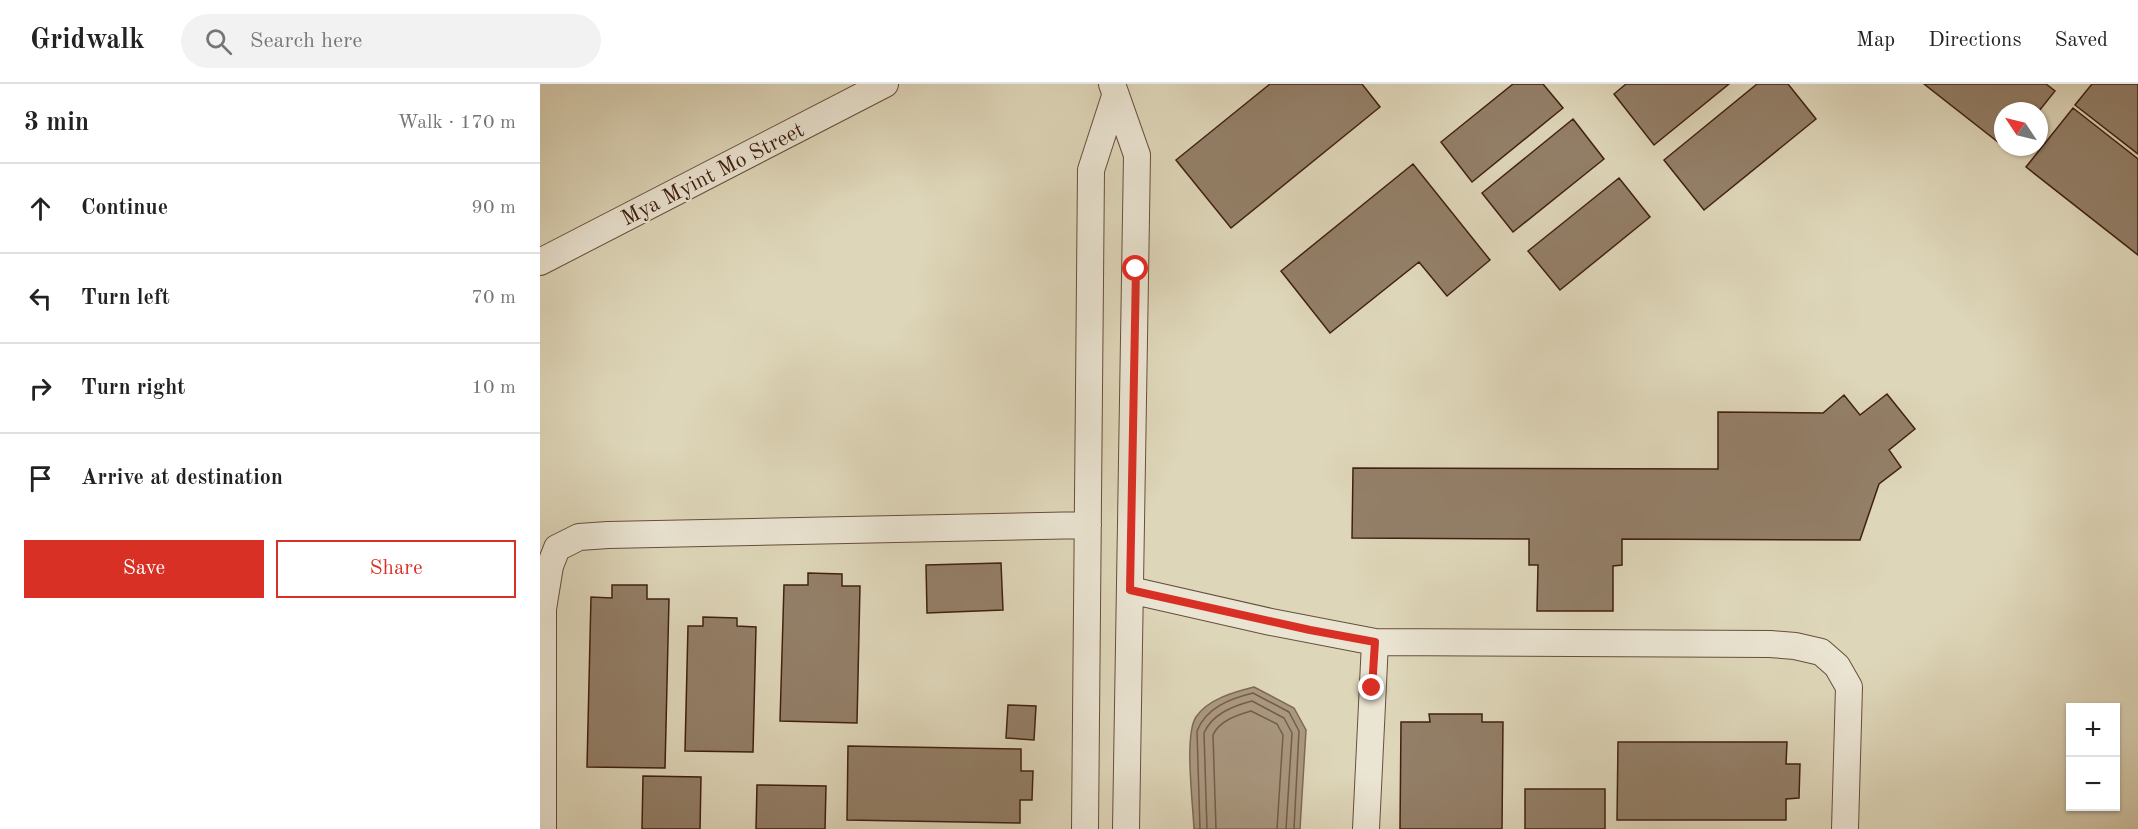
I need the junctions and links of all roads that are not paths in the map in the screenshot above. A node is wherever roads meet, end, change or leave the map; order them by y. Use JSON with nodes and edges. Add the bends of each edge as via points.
{"nodes":[{"id":1,"x":885,"y":84,"type":"edge"},
{"id":2,"x":1113,"y":90,"type":"edge"},
{"id":3,"x":540,"y":262,"type":"edge"},
{"id":4,"x":1088,"y":525,"type":"junction"},
{"id":5,"x":1130,"y":590,"type":"junction"},
{"id":6,"x":1375,"y":642,"type":"junction"},
{"id":7,"x":542,"y":823,"type":"edge"},
{"id":8,"x":1085,"y":829,"type":"edge"},
{"id":9,"x":1126,"y":829,"type":"edge"},
{"id":10,"x":1366,"y":829,"type":"edge"},
{"id":11,"x":1845,"y":829,"type":"edge"}],
"edges":[{"from":1,"to":3,"type":"street","name":"Mya Myint Mo Street"},
{"from":2,"to":4,"type":"street","via":[[1091,170]]},
{"from":2,"to":5,"type":"street","via":[[1137,155]]},
{"from":4,"to":7,"type":"street","via":[[608,535],[579,537],[557,548],[549,566],[543,609]]},
{"from":4,"to":8,"type":"street"},
{"from":5,"to":6,"type":"street"},
{"from":5,"to":9,"type":"street"},
{"from":6,"to":10,"type":"street"},
{"from":6,"to":11,"type":"street","via":[[1770,644],[1821,652],[1837,666],[1849,687]]}]}
